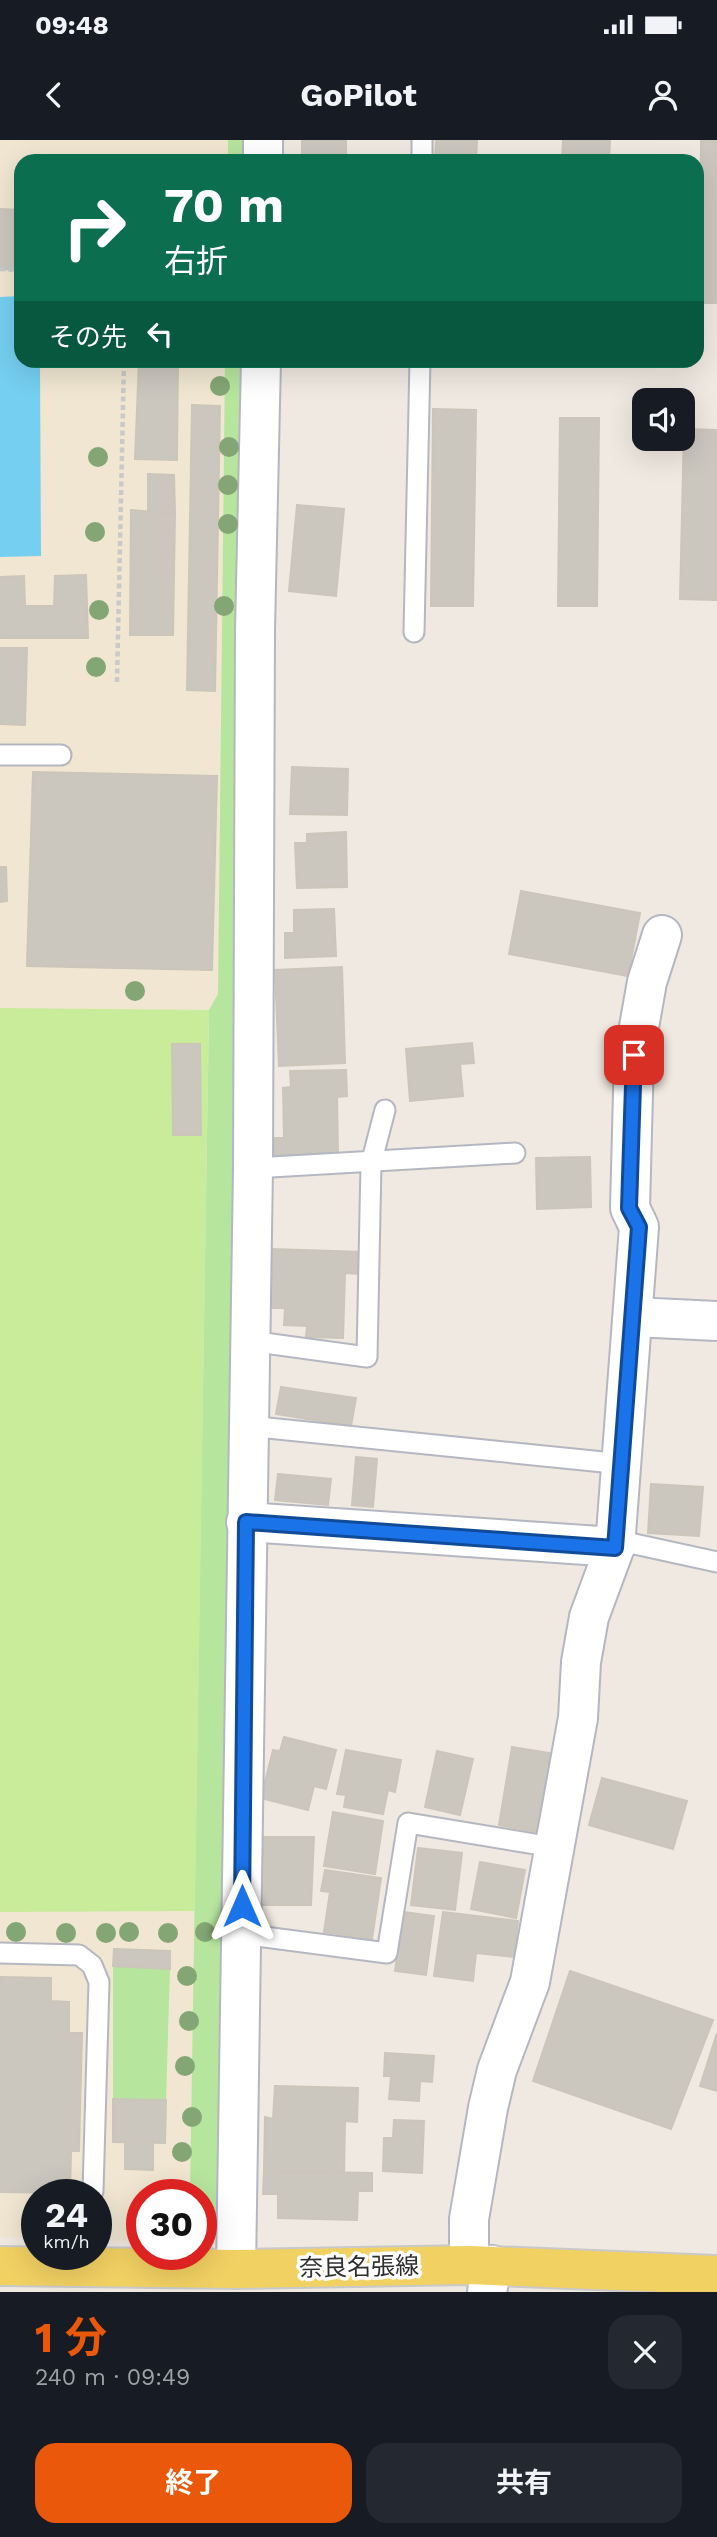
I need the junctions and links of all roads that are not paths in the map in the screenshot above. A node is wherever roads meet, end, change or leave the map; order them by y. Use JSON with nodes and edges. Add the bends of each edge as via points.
{"nodes":[{"id":1,"x":261,"y":368,"type":"edge"},
{"id":2,"x":420,"y":368,"type":"edge"},
{"id":3,"x":414,"y":632,"type":"dead end"},
{"id":4,"x":0,"y":755,"type":"edge"},
{"id":5,"x":61,"y":755,"type":"dead end"},
{"id":6,"x":662,"y":935,"type":"dead end"},
{"id":7,"x":385,"y":1110,"type":"dead end"},
{"id":8,"x":515,"y":1153,"type":"dead end"},
{"id":9,"x":371,"y":1164,"type":"junction"},
{"id":10,"x":253,"y":1168,"type":"junction"},
{"id":11,"x":634,"y":1317,"type":"junction"},
{"id":12,"x":717,"y":1321,"type":"edge"},
{"id":13,"x":250,"y":1341,"type":"junction"},
{"id":14,"x":248,"y":1426,"type":"junction"},
{"id":15,"x":623,"y":1464,"type":"junction"},
{"id":16,"x":246,"y":1522,"type":"junction"},
{"id":17,"x":616,"y":1544,"type":"junction"},
{"id":18,"x":717,"y":1562,"type":"edge"},
{"id":19,"x":553,"y":1847,"type":"junction"},
{"id":20,"x":241,"y":1934,"type":"junction"},
{"id":21,"x":0,"y":1953,"type":"edge"},
{"id":22,"x":93,"y":2179,"type":"edge"},
{"id":23,"x":0,"y":2266,"type":"edge"},
{"id":24,"x":236,"y":2269,"type":"junction"},
{"id":25,"x":483,"y":2274,"type":"edge"},
{"id":26,"x":717,"y":2275,"type":"edge"}],
"edges":[{"from":1,"to":10,"type":"street"},
{"from":2,"to":3,"type":"lane"},
{"from":4,"to":5,"type":"lane"},
{"from":6,"to":11,"type":"street","via":[[647,982],[634,1055],[629,1208],[639,1227]]},
{"from":7,"to":9,"type":"lane"},
{"from":8,"to":9,"type":"lane"},
{"from":9,"to":10,"type":"lane"},
{"from":9,"to":13,"type":"lane","via":[[367,1357]]},
{"from":10,"to":13,"type":"street"},
{"from":11,"to":12,"type":"street"},
{"from":11,"to":15,"type":"street"},
{"from":13,"to":14,"type":"street"},
{"from":14,"to":15,"type":"lane"},
{"from":14,"to":16,"type":"street"},
{"from":15,"to":17,"type":"street"},
{"from":16,"to":17,"type":"street"},
{"from":16,"to":20,"type":"street"},
{"from":17,"to":18,"type":"lane"},
{"from":17,"to":19,"type":"street","via":[[589,1617],[578,1718]]},
{"from":19,"to":20,"type":"lane","via":[[408,1823],[387,1952]]},
{"from":19,"to":25,"type":"street","via":[[530,1982],[497,2070],[469,2219]]},
{"from":20,"to":24,"type":"street"},
{"from":21,"to":22,"type":"lane","via":[[79,1955],[92,1965],[99,1982]]},
{"from":23,"to":24,"type":"main road","name":"奈良名張線"},
{"from":24,"to":25,"type":"main road","name":"奈良名張線"},
{"from":25,"to":26,"type":"main road","name":"奈良名張線"}]}
